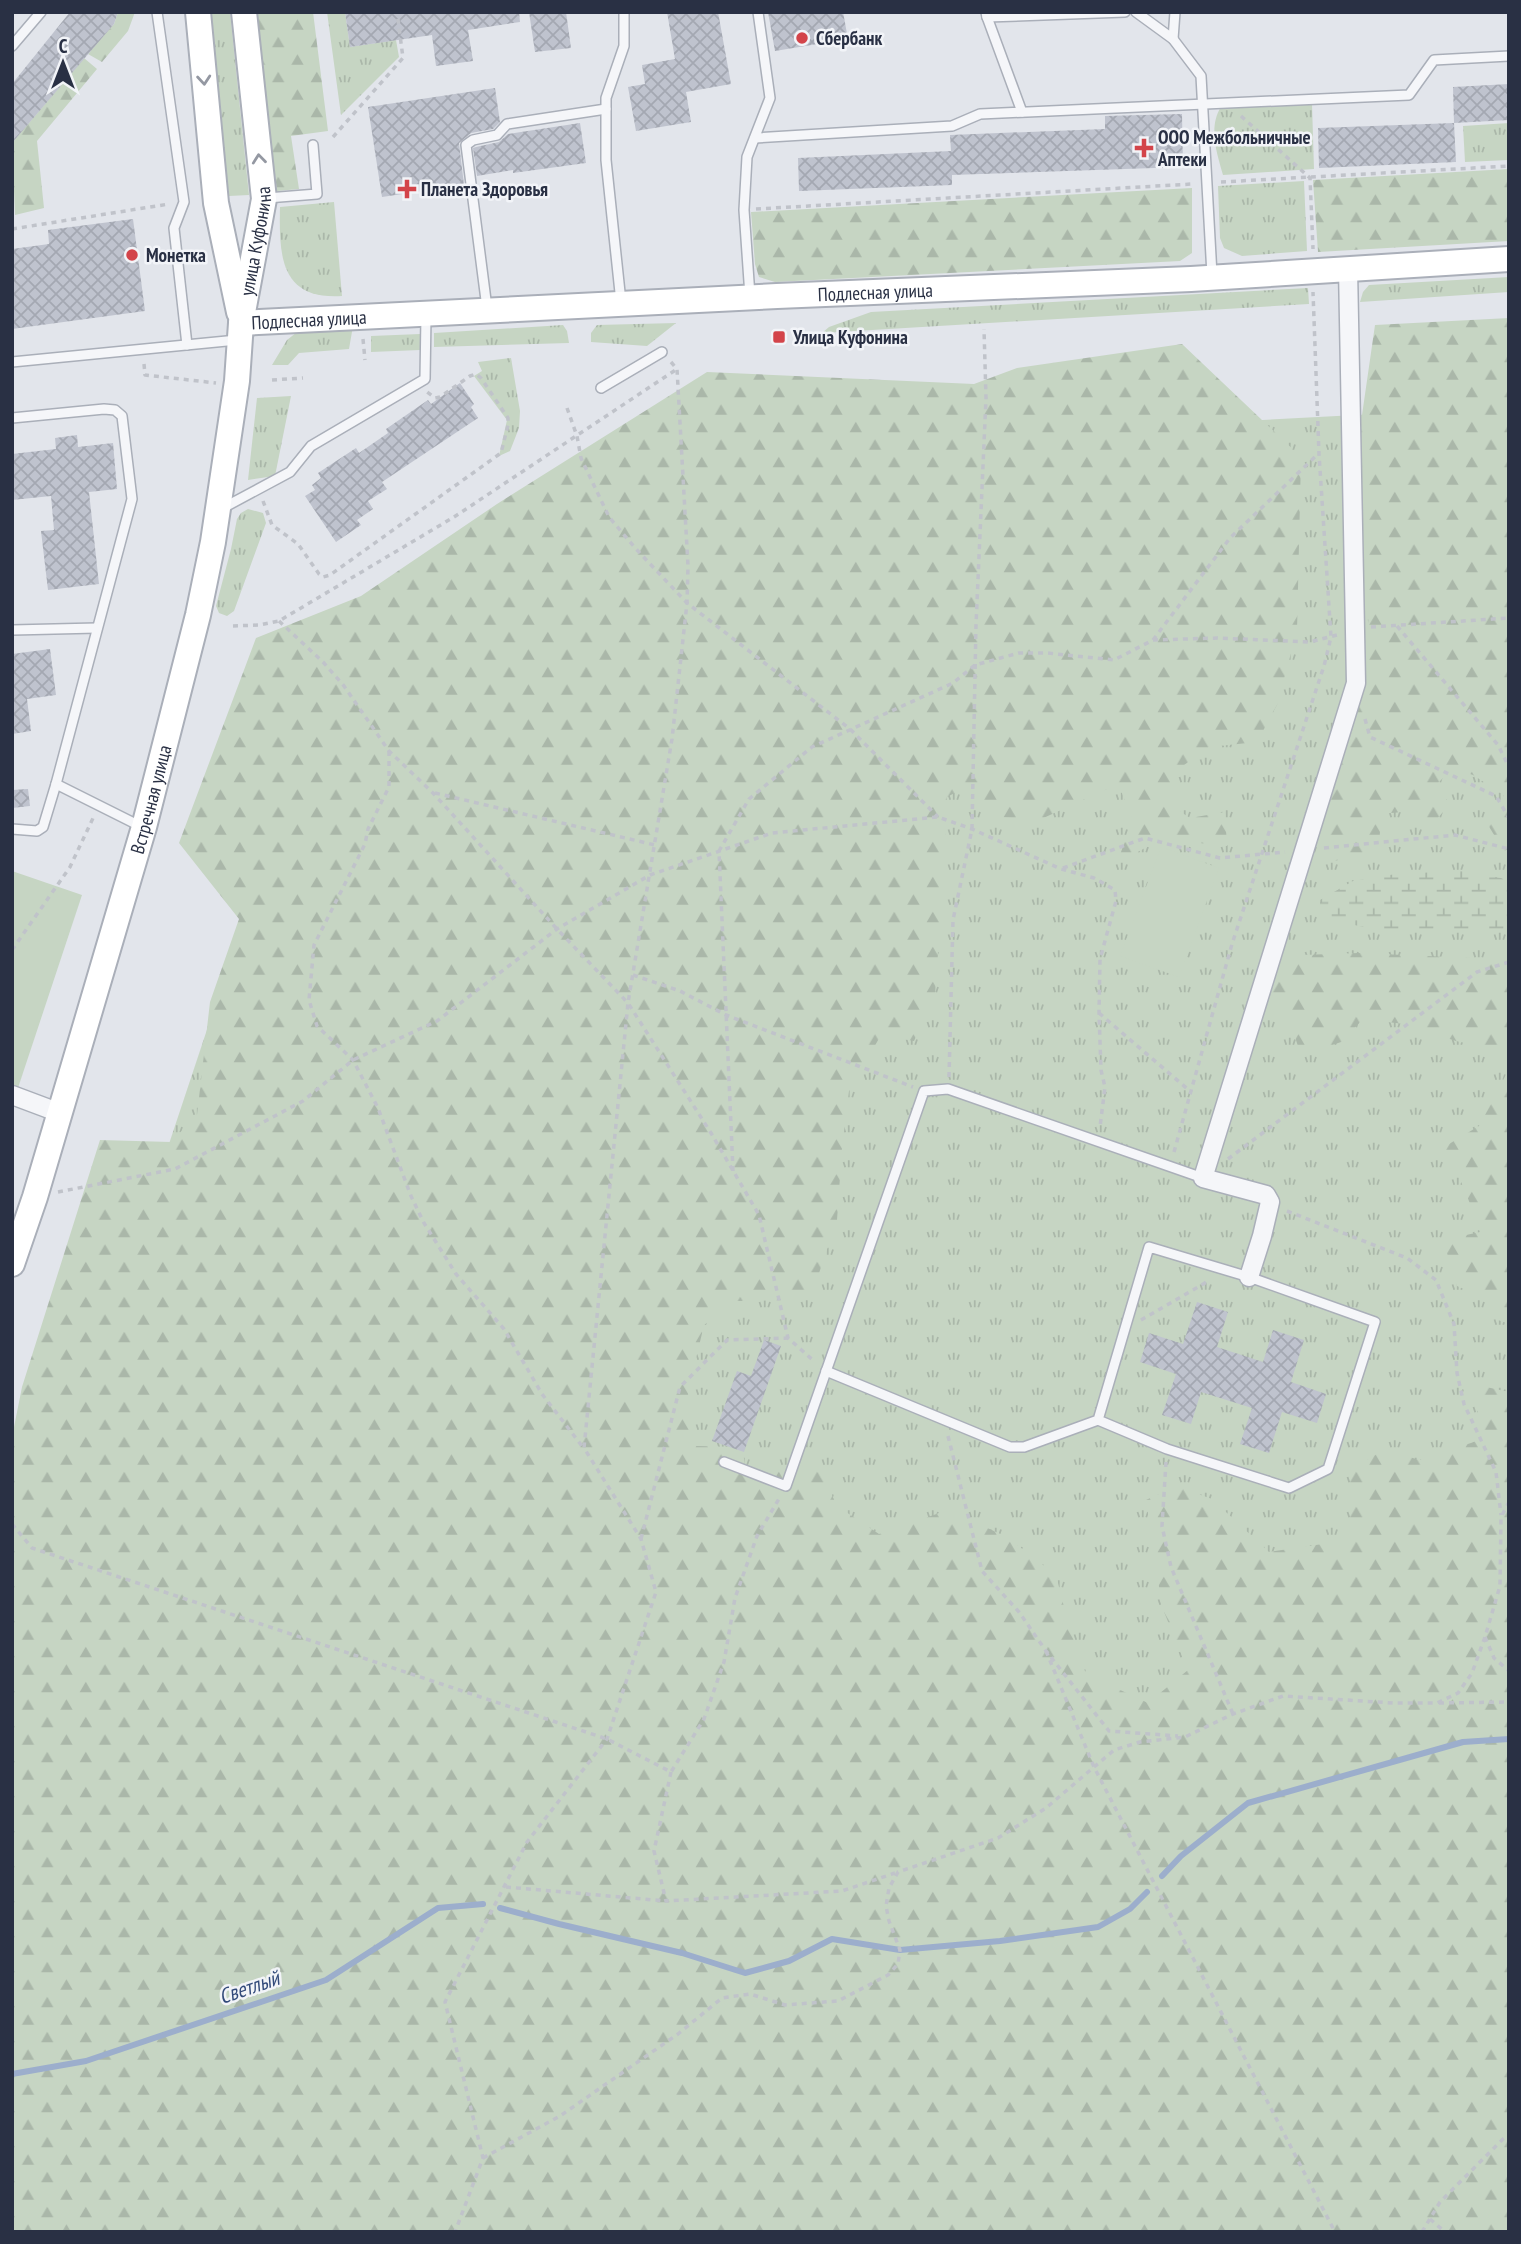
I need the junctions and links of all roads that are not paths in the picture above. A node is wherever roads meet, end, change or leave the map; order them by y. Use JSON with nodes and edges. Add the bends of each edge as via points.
{"nodes":[{"id":1,"x":41,"y":12,"type":"edge"},
{"id":2,"x":157,"y":12,"type":"edge"},
{"id":3,"x":198,"y":12,"type":"edge"},
{"id":4,"x":244,"y":12,"type":"edge"},
{"id":5,"x":624,"y":12,"type":"edge"},
{"id":6,"x":758,"y":12,"type":"edge"},
{"id":7,"x":1125,"y":12,"type":"edge"},
{"id":8,"x":1136,"y":12,"type":"edge"},
{"id":9,"x":1175,"y":12,"type":"edge"},
{"id":10,"x":987,"y":15,"type":"edge"},
{"id":11,"x":1174,"y":39,"type":"junction"},
{"id":12,"x":12,"y":46,"type":"edge"},
{"id":13,"x":1509,"y":56,"type":"edge"},
{"id":14,"x":1204,"y":105,"type":"junction"},
{"id":15,"x":606,"y":109,"type":"junction"},
{"id":16,"x":1022,"y":112,"type":"junction"},
{"id":17,"x":755,"y":138,"type":"junction"},
{"id":18,"x":313,"y":145,"type":"dead end"},
{"id":19,"x":264,"y":199,"type":"junction"},
{"id":20,"x":1509,"y":259,"type":"edge"},
{"id":21,"x":1349,"y":268,"type":"junction"},
{"id":22,"x":1212,"y":277,"type":"junction"},
{"id":23,"x":750,"y":298,"type":"junction"},
{"id":24,"x":621,"y":304,"type":"junction"},
{"id":25,"x":487,"y":311,"type":"junction"},
{"id":26,"x":426,"y":314,"type":"junction"},
{"id":27,"x":241,"y":331,"type":"junction"},
{"id":28,"x":187,"y":345,"type":"junction"},
{"id":29,"x":662,"y":352,"type":"road end"},
{"id":30,"x":12,"y":362,"type":"edge"},
{"id":31,"x":601,"y":388,"type":"dead end"},
{"id":32,"x":12,"y":418,"type":"edge"},
{"id":33,"x":219,"y":510,"type":"junction"},
{"id":34,"x":97,"y":628,"type":"junction"},
{"id":35,"x":12,"y":630,"type":"edge"},
{"id":36,"x":56,"y":784,"type":"junction"},
{"id":37,"x":144,"y":827,"type":"junction"},
{"id":38,"x":12,"y":830,"type":"edge"},
{"id":39,"x":12,"y":1095,"type":"edge"},
{"id":40,"x":60,"y":1113,"type":"junction"},
{"id":41,"x":1203,"y":1178,"type":"junction"},
{"id":42,"x":12,"y":1264,"type":"edge"},
{"id":43,"x":1241,"y":1274,"type":"junction"},
{"id":44,"x":826,"y":1371,"type":"junction"},
{"id":45,"x":1098,"y":1420,"type":"junction"},
{"id":46,"x":724,"y":1462,"type":"dead end"}],
"edges":[{"from":1,"to":12,"type":"lane"},
{"from":2,"to":28,"type":"lane","via":[[184,202],[174,228]]},
{"from":3,"to":27,"type":"main road","name":"улица Куфонина","one_way":true,"via":[[216,204]]},
{"from":19,"to":4,"type":"main road","name":"улица Куфонина","one_way":true},
{"from":5,"to":15,"type":"lane","via":[[624,46]]},
{"from":6,"to":17,"type":"lane","via":[[770,98]]},
{"from":7,"to":10,"type":"lane"},
{"from":8,"to":11,"type":"lane"},
{"from":9,"to":11,"type":"lane"},
{"from":10,"to":16,"type":"lane"},
{"from":11,"to":14,"type":"lane","via":[[1201,76]]},
{"from":13,"to":14,"type":"lane","via":[[1434,60],[1409,95]]},
{"from":14,"to":16,"type":"lane"},
{"from":14,"to":22,"type":"lane"},
{"from":15,"to":24,"type":"lane","via":[[606,160]]},
{"from":15,"to":25,"type":"lane","via":[[507,124],[497,135],[466,145]]},
{"from":16,"to":17,"type":"lane","via":[[980,114],[953,126]]},
{"from":17,"to":23,"type":"lane","via":[[747,157],[744,210]]},
{"from":18,"to":19,"type":"lane","via":[[317,194]]},
{"from":19,"to":27,"type":"main road","name":"улица Куфонина"},
{"from":20,"to":21,"type":"main road","name":"Подлесная улица"},
{"from":21,"to":22,"type":"main road","name":"Подлесная улица"},
{"from":21,"to":41,"type":"street","via":[[1356,683]]},
{"from":22,"to":23,"type":"main road","name":"Подлесная улица"},
{"from":23,"to":24,"type":"main road","name":"Подлесная улица"},
{"from":24,"to":25,"type":"main road","name":"Подлесная улица"},
{"from":25,"to":26,"type":"main road","name":"Подлесная улица"},
{"from":26,"to":27,"type":"main road","name":"Подлесная улица"},
{"from":26,"to":33,"type":"lane","via":[[427,373],[421,383],[310,446],[289,472]]},
{"from":27,"to":28,"type":"lane"},
{"from":27,"to":33,"type":"main road","name":"Встречная улица"},
{"from":28,"to":30,"type":"lane"},
{"from":29,"to":31,"type":"lane"},
{"from":32,"to":34,"type":"lane","via":[[104,409],[122,416],[132,499]]},
{"from":33,"to":37,"type":"main road","name":"Встречная улица","via":[[198,615]]},
{"from":34,"to":35,"type":"lane"},
{"from":34,"to":36,"type":"lane"},
{"from":36,"to":37,"type":"lane"},
{"from":36,"to":38,"type":"lane","via":[[43,827]]},
{"from":37,"to":40,"type":"main road","name":"Встречная улица"},
{"from":39,"to":40,"type":"street"},
{"from":40,"to":42,"type":"main road","name":"Встречная улица"},
{"from":41,"to":43,"type":"street","via":[[1266,1195],[1270,1202]]},
{"from":41,"to":44,"type":"lane","via":[[948,1089],[924,1091]]},
{"from":43,"to":45,"type":"lane","via":[[1149,1247]]},
{"from":43,"to":45,"type":"lane","via":[[1375,1322],[1328,1469],[1289,1488],[1167,1449]]},
{"from":44,"to":45,"type":"lane","via":[[1010,1447]]},
{"from":44,"to":46,"type":"lane","via":[[786,1486]]}]}
